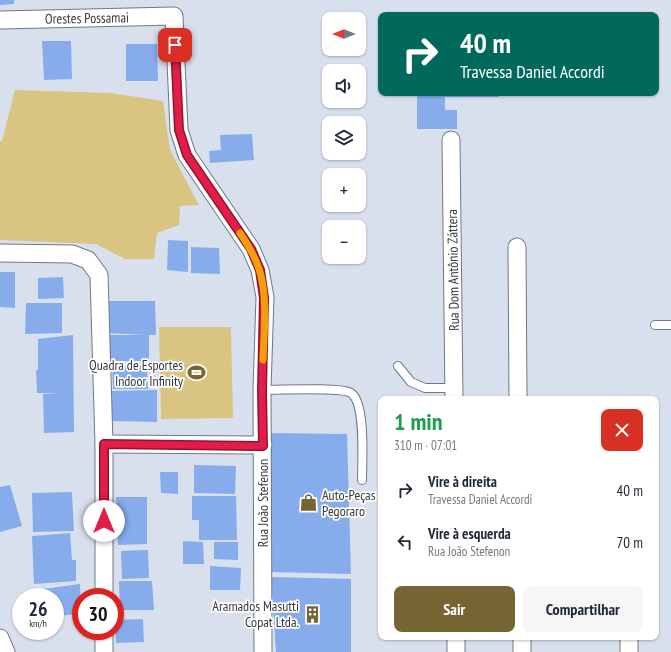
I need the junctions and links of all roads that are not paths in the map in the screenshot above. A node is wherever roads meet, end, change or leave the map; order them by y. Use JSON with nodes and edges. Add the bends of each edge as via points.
{"nodes":[{"id":1,"x":174,"y":16,"type":"joint"},
{"id":2,"x":0,"y":20,"type":"edge"},
{"id":3,"x":451,"y":140,"type":"dead end"},
{"id":4,"x":517,"y":247,"type":"dead end"},
{"id":5,"x":0,"y":253,"type":"edge"},
{"id":6,"x":655,"y":325,"type":"dead end"},
{"id":7,"x":671,"y":325,"type":"edge"},
{"id":8,"x":398,"y":366,"type":"dead end"},
{"id":9,"x":262,"y":390,"type":"junction"},
{"id":10,"x":454,"y":394,"type":"edge"},
{"id":11,"x":518,"y":396,"type":"edge"},
{"id":12,"x":104,"y":444,"type":"junction"},
{"id":13,"x":263,"y":446,"type":"junction"},
{"id":14,"x":362,"y":480,"type":"dead end"},
{"id":15,"x":104,"y":588,"type":"edge"},
{"id":16,"x":0,"y":638,"type":"edge"},
{"id":17,"x":104,"y":640,"type":"edge"},
{"id":18,"x":456,"y":640,"type":"edge"},
{"id":19,"x":522,"y":640,"type":"edge"},
{"id":20,"x":629,"y":640,"type":"edge"},
{"id":21,"x":6,"y":652,"type":"edge"},
{"id":22,"x":104,"y":652,"type":"edge"},
{"id":23,"x":263,"y":652,"type":"edge"},
{"id":24,"x":456,"y":652,"type":"edge"},
{"id":25,"x":522,"y":652,"type":"edge"},
{"id":26,"x":629,"y":652,"type":"edge"}],
"edges":[{"from":1,"to":2,"type":"street","name":"Orestes Possamai"},
{"from":1,"to":9,"type":"street","name":"Rua João Stefenon","via":[[179,130],[187,155],[251,249],[260,270],[264,298]]},
{"from":3,"to":10,"type":"street","name":"Rua Dom Antônio Záttera"},
{"from":4,"to":11,"type":"street"},
{"from":5,"to":12,"type":"street","via":[[72,254],[88,260],[98,275]]},
{"from":6,"to":7,"type":"lane"},
{"from":8,"to":10,"type":"lane","via":[[411,382],[425,388]]},
{"from":9,"to":13,"type":"street","name":"Rua João Stefenon"},
{"from":9,"to":14,"type":"lane","via":[[337,390],[352,393],[359,404],[362,422]]},
{"from":12,"to":13,"type":"street"},
{"from":12,"to":15,"type":"street"},
{"from":13,"to":23,"type":"street","name":"Rua João Stefenon"},
{"from":16,"to":21,"type":"street"},
{"from":17,"to":22,"type":"street"},
{"from":18,"to":24,"type":"street"},
{"from":19,"to":25,"type":"street"},
{"from":20,"to":26,"type":"street"}]}
